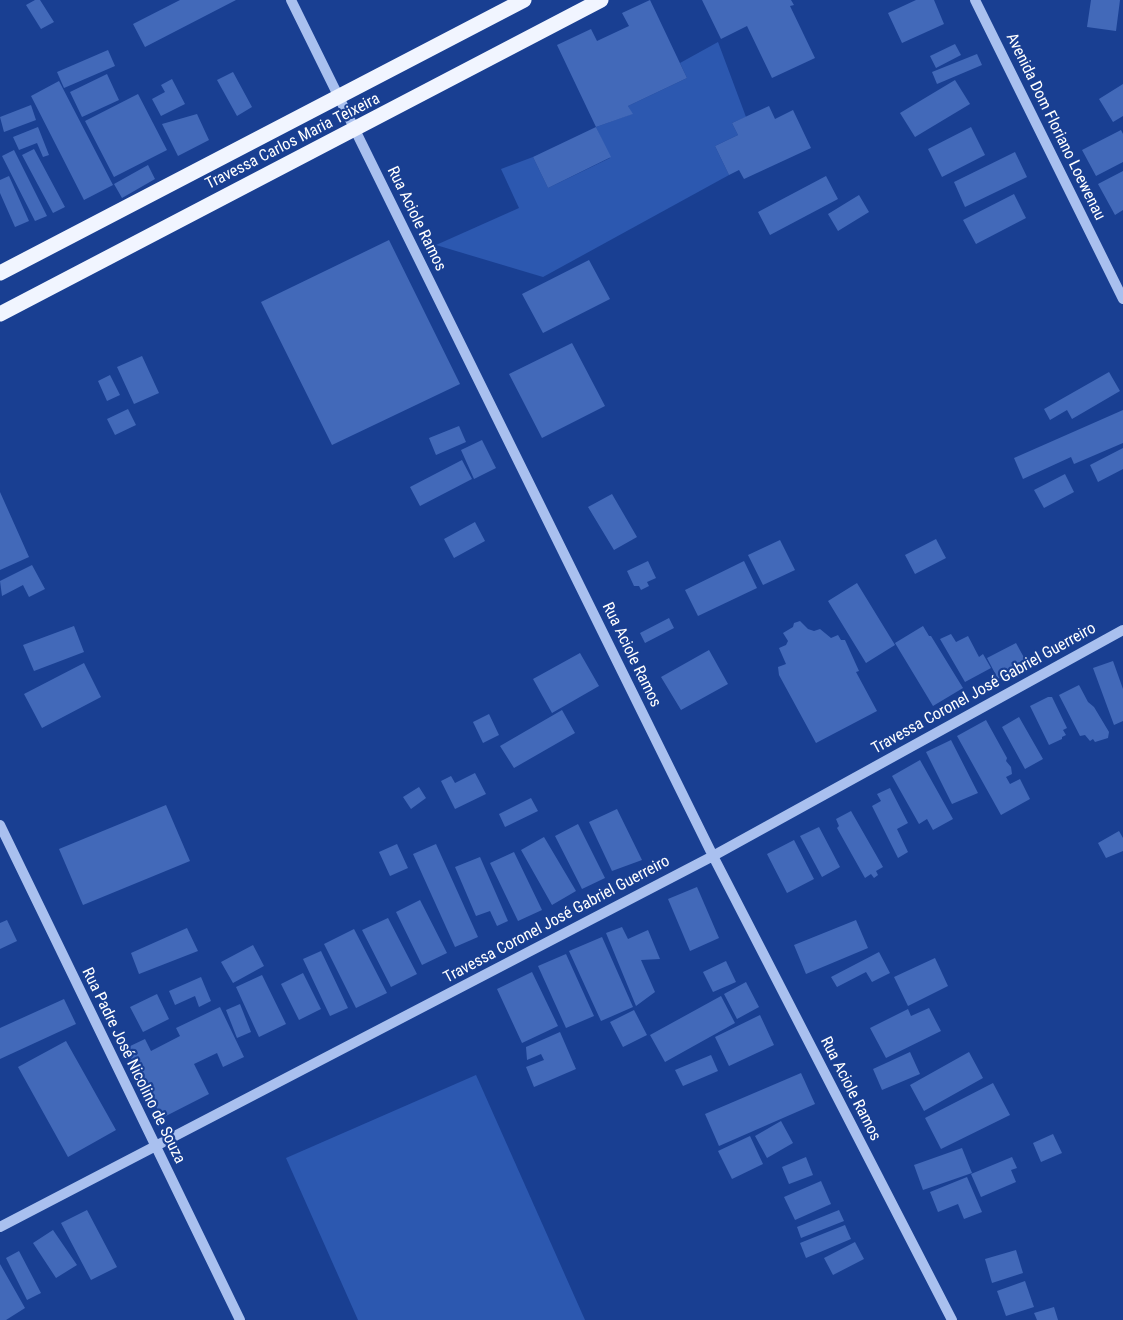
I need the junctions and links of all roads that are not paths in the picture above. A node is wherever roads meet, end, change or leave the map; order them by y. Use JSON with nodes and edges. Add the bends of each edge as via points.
{"nodes":[{"id":1,"x":291,"y":0,"type":"edge"},
{"id":2,"x":524,"y":0,"type":"edge"},
{"id":3,"x":601,"y":0,"type":"edge"},
{"id":4,"x":975,"y":0,"type":"edge"},
{"id":5,"x":338,"y":96,"type":"junction"},
{"id":6,"x":355,"y":130,"type":"junction"},
{"id":7,"x":0,"y":273,"type":"edge"},
{"id":8,"x":1123,"y":299,"type":"edge"},
{"id":9,"x":0,"y":314,"type":"edge"},
{"id":10,"x":1123,"y":630,"type":"edge"},
{"id":11,"x":0,"y":825,"type":"edge"},
{"id":12,"x":713,"y":856,"type":"junction"},
{"id":13,"x":156,"y":1147,"type":"junction"},
{"id":14,"x":0,"y":1227,"type":"edge"},
{"id":15,"x":240,"y":1320,"type":"edge"},
{"id":16,"x":952,"y":1320,"type":"edge"}],
"edges":[{"from":1,"to":5,"type":"street","name":"Rua Aciole Ramos"},
{"from":2,"to":5,"type":"main road","name":"Travessa Carlos Maria Teixeira"},
{"from":3,"to":6,"type":"main road","name":"Travessa Carlos Maria Teixeira"},
{"from":4,"to":8,"type":"street","name":"Avenida Dom Floriano Loewenau"},
{"from":5,"to":6,"type":"street","name":"Rua Aciole Ramos"},
{"from":5,"to":7,"type":"main road","name":"Travessa Carlos Maria Teixeira"},
{"from":6,"to":9,"type":"main road","name":"Travessa Carlos Maria Teixeira"},
{"from":6,"to":12,"type":"street","name":"Rua Aciole Ramos"},
{"from":10,"to":12,"type":"street","name":"Travessa Coronel José Gabriel Guerreiro"},
{"from":11,"to":13,"type":"street","name":"Rua Padre José Nicolino de Souza"},
{"from":12,"to":13,"type":"street","name":"Travessa Coronel José Gabriel Guerreiro"},
{"from":12,"to":16,"type":"street","name":"Rua Aciole Ramos"},
{"from":13,"to":14,"type":"street","name":"Travessa Coronel José Gabriel Guerreiro"},
{"from":13,"to":15,"type":"street","name":"Rua Padre José Nicolino de Souza"}]}
